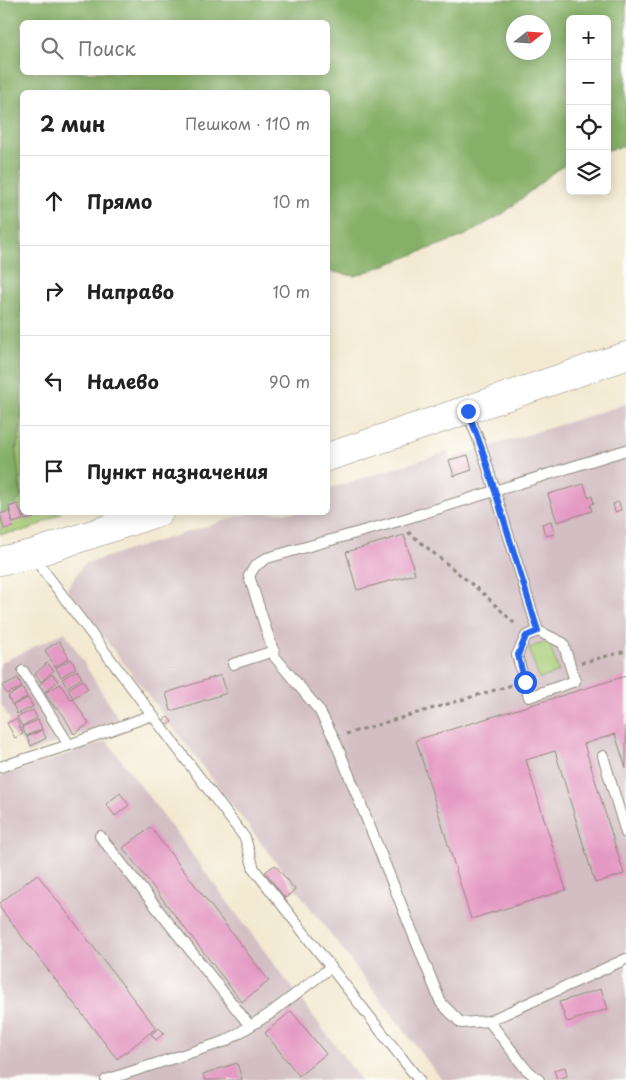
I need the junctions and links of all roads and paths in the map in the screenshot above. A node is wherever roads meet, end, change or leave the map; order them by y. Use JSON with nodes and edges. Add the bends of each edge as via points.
{"nodes":[{"id":1,"x":626,"y":356,"type":"edge"},
{"id":2,"x":468,"y":411,"type":"junction"},
{"id":3,"x":626,"y":450,"type":"edge"},
{"id":4,"x":330,"y":456,"type":"edge"},
{"id":5,"x":495,"y":491,"type":"junction"},
{"id":6,"x":150,"y":515,"type":"edge"},
{"id":7,"x":396,"y":522,"type":"junction"},
{"id":8,"x":32,"y":554,"type":"junction"},
{"id":9,"x":0,"y":560,"type":"edge"},
{"id":10,"x":538,"y":631,"type":"junction"},
{"id":11,"x":526,"y":636,"type":"junction"},
{"id":12,"x":274,"y":651,"type":"junction"},
{"id":13,"x":626,"y":651,"type":"edge"},
{"id":14,"x":233,"y":664,"type":"dead end"},
{"id":15,"x":571,"y":666,"type":"junction"},
{"id":16,"x":23,"y":671,"type":"dead end"},
{"id":17,"x":525,"y":682,"type":"junction"},
{"id":18,"x":152,"y":715,"type":"junction"},
{"id":19,"x":334,"y":738,"type":"junction"},
{"id":20,"x":69,"y":745,"type":"junction"},
{"id":21,"x":603,"y":756,"type":"dead end"},
{"id":22,"x":0,"y":768,"type":"edge"},
{"id":23,"x":626,"y":832,"type":"edge"},
{"id":24,"x":100,"y":836,"type":"dead end"},
{"id":25,"x":626,"y":959,"type":"edge"},
{"id":26,"x":331,"y":967,"type":"junction"},
{"id":27,"x":490,"y":1021,"type":"junction"},
{"id":28,"x":250,"y":1026,"type":"junction"},
{"id":29,"x":106,"y":1080,"type":"edge"},
{"id":30,"x":419,"y":1080,"type":"edge"},
{"id":31,"x":540,"y":1080,"type":"edge"}],
"edges":[{"from":1,"to":2,"type":"street"},
{"from":2,"to":4,"type":"street"},
{"from":2,"to":5,"type":"lane"},
{"from":3,"to":5,"type":"lane"},
{"from":5,"to":7,"type":"lane"},
{"from":5,"to":10,"type":"lane"},
{"from":6,"to":8,"type":"street"},
{"from":7,"to":11,"type":"path","via":[[485,595]]},
{"from":7,"to":12,"type":"lane","via":[[267,558],[255,566],[250,576]]},
{"from":8,"to":9,"type":"street"},
{"from":8,"to":18,"type":"lane"},
{"from":10,"to":11,"type":"lane"},
{"from":10,"to":15,"type":"lane","via":[[563,643]]},
{"from":11,"to":17,"type":"lane","via":[[518,655]]},
{"from":12,"to":14,"type":"lane"},
{"from":12,"to":19,"type":"lane","via":[[319,710]]},
{"from":13,"to":15,"type":"path"},
{"from":15,"to":17,"type":"lane","via":[[576,681],[529,697]]},
{"from":16,"to":20,"type":"lane"},
{"from":17,"to":19,"type":"path"},
{"from":18,"to":20,"type":"lane"},
{"from":18,"to":26,"type":"lane","via":[[245,838],[254,869]]},
{"from":19,"to":27,"type":"lane","via":[[441,1003],[461,1023]]},
{"from":20,"to":22,"type":"lane"},
{"from":21,"to":23,"type":"lane"},
{"from":24,"to":28,"type":"lane"},
{"from":25,"to":27,"type":"lane"},
{"from":26,"to":28,"type":"lane"},
{"from":26,"to":30,"type":"lane"},
{"from":27,"to":31,"type":"lane","via":[[526,1068]]},
{"from":28,"to":29,"type":"lane","via":[[226,1041]]}]}
